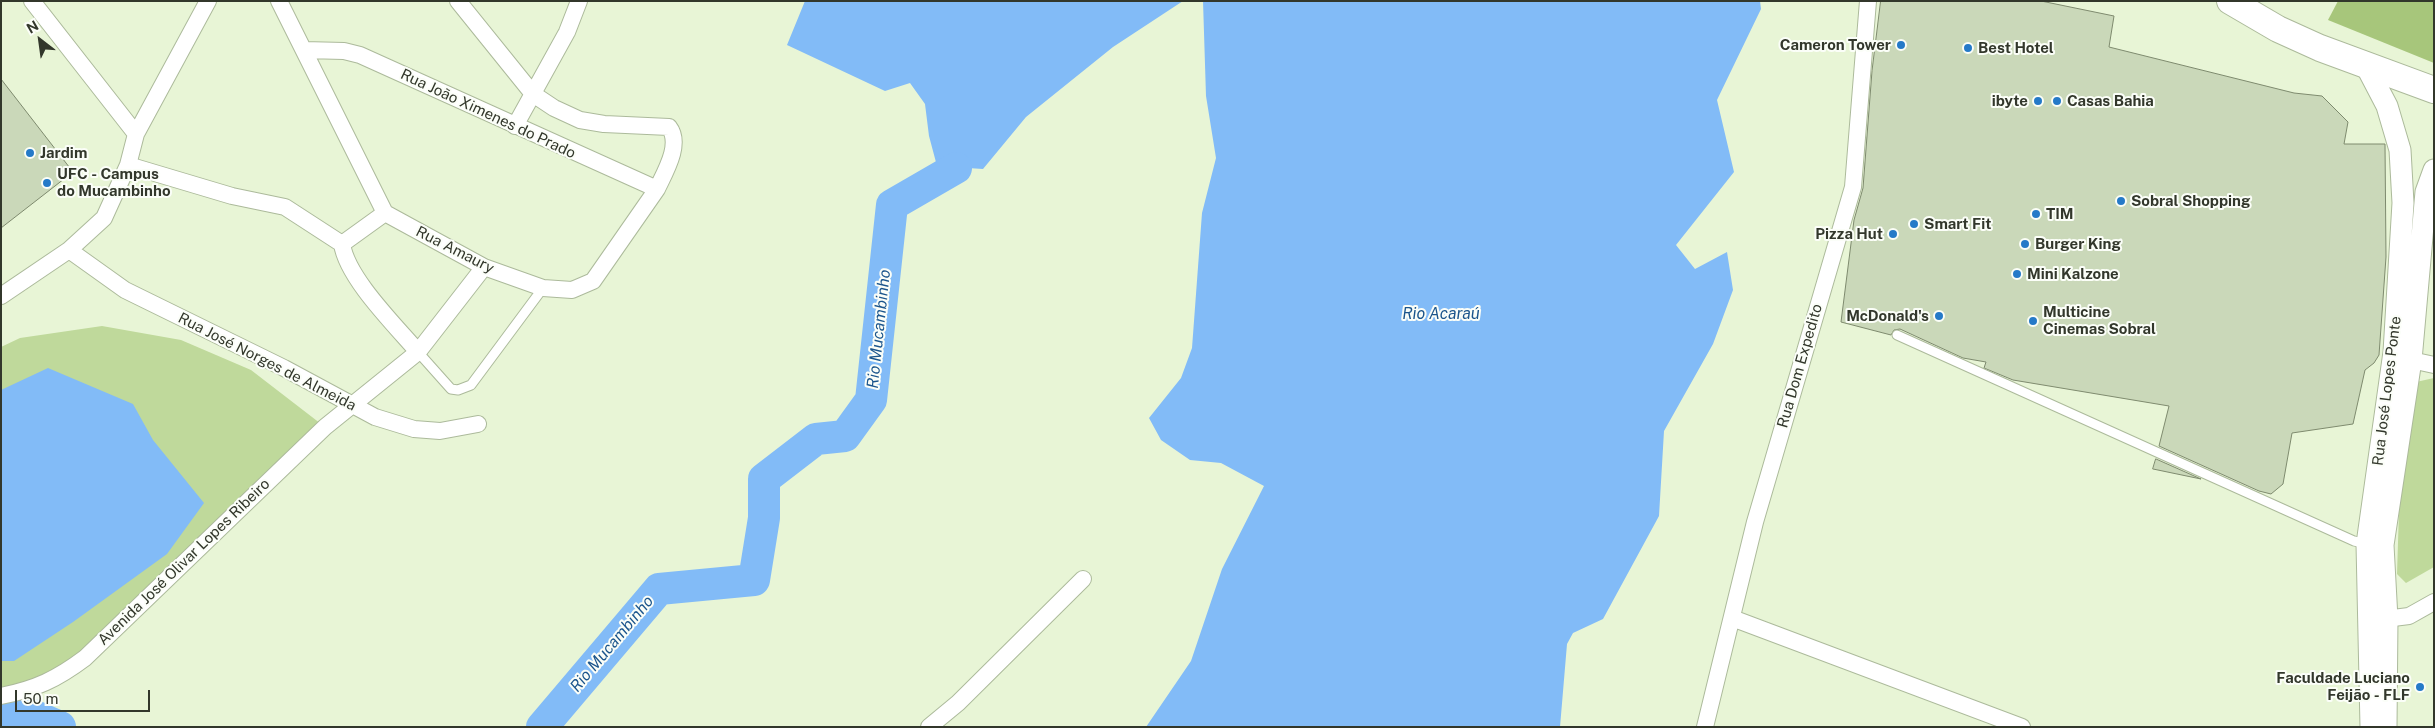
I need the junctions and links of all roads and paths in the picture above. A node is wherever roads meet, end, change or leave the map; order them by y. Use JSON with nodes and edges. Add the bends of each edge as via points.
{"nodes":[{"id":1,"x":32,"y":1,"type":"edge"},
{"id":2,"x":208,"y":1,"type":"edge"},
{"id":3,"x":279,"y":1,"type":"edge"},
{"id":4,"x":458,"y":1,"type":"edge"},
{"id":5,"x":579,"y":1,"type":"edge"},
{"id":6,"x":1868,"y":1,"type":"edge"},
{"id":7,"x":2235,"y":3,"type":"edge"},
{"id":8,"x":304,"y":50,"type":"junction"},
{"id":9,"x":2364,"y":62,"type":"junction"},
{"id":10,"x":2434,"y":90,"type":"edge"},
{"id":11,"x":533,"y":94,"type":"junction"},
{"id":12,"x":514,"y":126,"type":"junction"},
{"id":13,"x":136,"y":134,"type":"junction"},
{"id":14,"x":128,"y":166,"type":"junction"},
{"id":15,"x":2434,"y":170,"type":"edge"},
{"id":16,"x":657,"y":189,"type":"junction"},
{"id":17,"x":385,"y":213,"type":"junction"},
{"id":18,"x":342,"y":244,"type":"junction"},
{"id":19,"x":69,"y":250,"type":"junction"},
{"id":20,"x":484,"y":267,"type":"junction"},
{"id":21,"x":543,"y":288,"type":"junction"},
{"id":22,"x":1,"y":296,"type":"edge"},
{"id":23,"x":1897,"y":336,"type":"dead end"},
{"id":24,"x":418,"y":352,"type":"junction"},
{"id":25,"x":2411,"y":360,"type":"junction"},
{"id":26,"x":2434,"y":365,"type":"edge"},
{"id":27,"x":352,"y":404,"type":"junction"},
{"id":28,"x":478,"y":424,"type":"dead end"},
{"id":29,"x":2367,"y":544,"type":"junction"},
{"id":30,"x":1083,"y":579,"type":"dead end"},
{"id":31,"x":2432,"y":608,"type":"edge"},
{"id":32,"x":1732,"y":618,"type":"junction"},
{"id":33,"x":2378,"y":620,"type":"junction"},
{"id":34,"x":1,"y":696,"type":"edge"},
{"id":35,"x":929,"y":727,"type":"edge"},
{"id":36,"x":1705,"y":727,"type":"edge"},
{"id":37,"x":2022,"y":727,"type":"edge"},
{"id":38,"x":2371,"y":727,"type":"edge"},
{"id":39,"x":2386,"y":727,"type":"edge"}],
"edges":[{"from":1,"to":13,"type":"street"},
{"from":2,"to":13,"type":"street"},
{"from":3,"to":8,"type":"street"},
{"from":4,"to":11,"type":"street"},
{"from":5,"to":11,"type":"street","via":[[567,32]]},
{"from":6,"to":32,"type":"street","name":"Rua Dom Expedito","via":[[1853,187],[1754,522]]},
{"from":7,"to":9,"type":"main road","via":[[2295,37]]},
{"from":8,"to":12,"type":"street","name":"Rua João Ximenes do Prado","via":[[344,51],[360,55]]},
{"from":8,"to":17,"type":"street"},
{"from":9,"to":10,"type":"main road"},
{"from":9,"to":29,"type":"street","name":"Rua José Lopes Ponte","via":[[2387,106],[2400,150],[2403,203],[2394,352]]},
{"from":11,"to":12,"type":"street"},
{"from":11,"to":16,"type":"street","via":[[580,120],[669,127],[675,140]]},
{"from":12,"to":16,"type":"street","name":"Rua João Ximenes do Prado"},
{"from":13,"to":14,"type":"street"},
{"from":14,"to":18,"type":"street","via":[[232,196],[285,206]]},
{"from":14,"to":19,"type":"street","via":[[104,218]]},
{"from":15,"to":25,"type":"street","name":"Rua José Lopes Ponte","via":[[2426,192]]},
{"from":16,"to":21,"type":"street","name":"Rua Amaury","via":[[593,280],[572,290]]},
{"from":17,"to":18,"type":"street"},
{"from":17,"to":20,"type":"street","name":"Rua Amaury"},
{"from":18,"to":24,"type":"street","via":[[353,273]]},
{"from":19,"to":22,"type":"street"},
{"from":19,"to":27,"type":"street","name":"Rua José Norges de Almeida","via":[[125,290]]},
{"from":20,"to":21,"type":"street","name":"Rua Amaury"},
{"from":20,"to":24,"type":"street","name":"Avenida José Olivar Lopes Ribeiro"},
{"from":21,"to":24,"type":"lane","via":[[466,388],[452,388]]},
{"from":23,"to":29,"type":"lane","via":[[2354,541]]},
{"from":24,"to":27,"type":"street","name":"Avenida José Olivar Lopes Ribeiro"},
{"from":25,"to":26,"type":"street"},
{"from":25,"to":33,"type":"street","name":"Rua José Lopes Ponte","via":[[2382,545]]},
{"from":27,"to":28,"type":"street","name":"Rua José Norges de Almeida","via":[[375,418],[414,430]]},
{"from":27,"to":34,"type":"street","name":"Avenida José Olivar Lopes Ribeiro","via":[[85,658],[58,678],[33,689]]},
{"from":29,"to":33,"type":"street","name":"Rua José Lopes Ponte"},
{"from":30,"to":35,"type":"street","via":[[958,703]]},
{"from":31,"to":33,"type":"street","via":[[2409,616]]},
{"from":32,"to":36,"type":"street","name":"Rua Dom Expedito"},
{"from":32,"to":37,"type":"street"},
{"from":33,"to":38,"type":"street","name":"Rua José Lopes Ponte"},
{"from":33,"to":39,"type":"street","name":"Rua José Lopes Ponte"}]}
